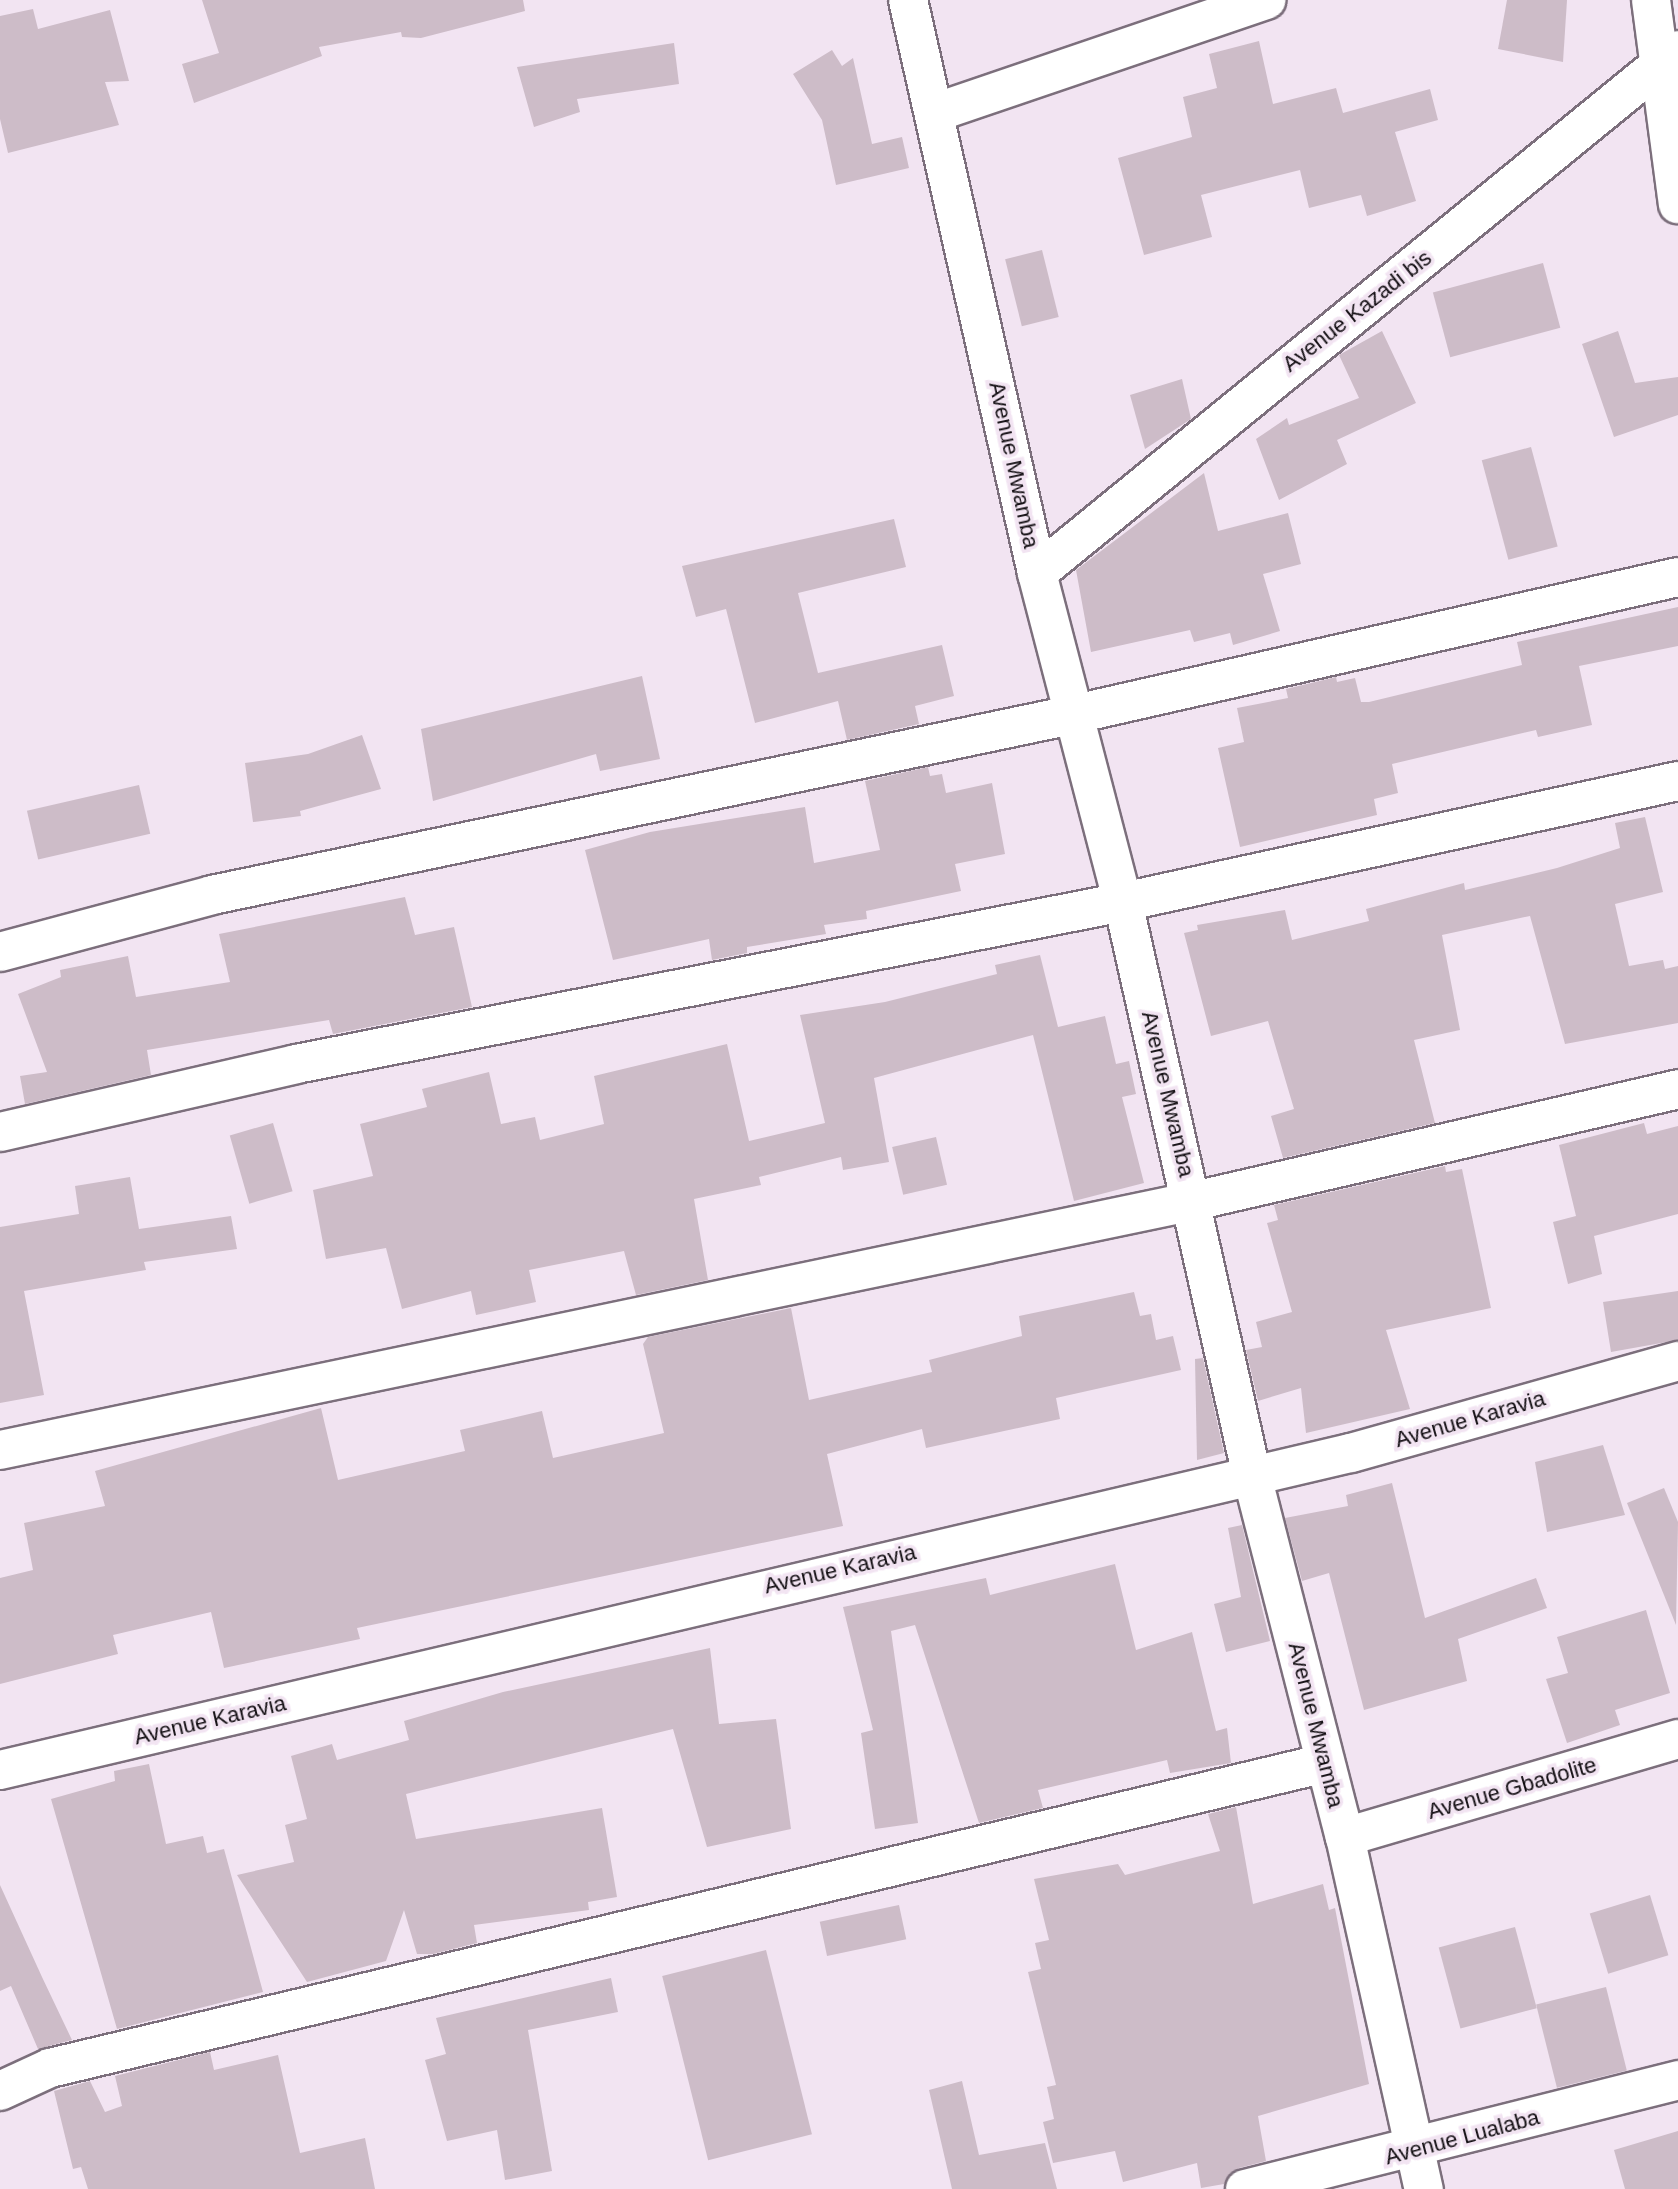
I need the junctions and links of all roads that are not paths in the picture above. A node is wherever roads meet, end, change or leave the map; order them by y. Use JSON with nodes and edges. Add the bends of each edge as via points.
{"nodes":[{"id":1,"x":908,"y":0,"type":"edge"},
{"id":2,"x":1266,"y":0,"type":"edge"},
{"id":3,"x":1651,"y":0,"type":"edge"},
{"id":4,"x":1668,"y":57,"type":"edge"},
{"id":5,"x":937,"y":112,"type":"junction"},
{"id":6,"x":1678,"y":204,"type":"edge"},
{"id":7,"x":1037,"y":573,"type":"junction"},
{"id":8,"x":1678,"y":577,"type":"edge"},
{"id":9,"x":1071,"y":715,"type":"junction"},
{"id":10,"x":1678,"y":781,"type":"edge"},
{"id":11,"x":1123,"y":902,"type":"junction"},
{"id":12,"x":0,"y":952,"type":"edge"},
{"id":13,"x":1678,"y":1089,"type":"edge"},
{"id":14,"x":0,"y":1132,"type":"edge"},
{"id":15,"x":1194,"y":1201,"type":"junction"},
{"id":16,"x":1678,"y":1361,"type":"edge"},
{"id":17,"x":0,"y":1450,"type":"edge"},
{"id":18,"x":1251,"y":1472,"type":"junction"},
{"id":19,"x":1678,"y":1739,"type":"edge"},
{"id":20,"x":1325,"y":1763,"type":"junction"},
{"id":21,"x":0,"y":1770,"type":"edge"},
{"id":22,"x":1345,"y":1837,"type":"junction"},
{"id":23,"x":1678,"y":2080,"type":"edge"},
{"id":24,"x":0,"y":2091,"type":"edge"},
{"id":25,"x":1414,"y":2151,"type":"junction"},
{"id":26,"x":1245,"y":2189,"type":"edge"},
{"id":27,"x":1424,"y":2189,"type":"edge"}],
"edges":[{"from":1,"to":5,"type":"street","name":"Avenue Mwamba"},
{"from":2,"to":5,"type":"street"},
{"from":3,"to":4,"type":"street"},
{"from":4,"to":6,"type":"street"},
{"from":4,"to":7,"type":"street","name":"Avenue Kazadi bis"},
{"from":5,"to":7,"type":"street","name":"Avenue Mwamba"},
{"from":7,"to":9,"type":"street","name":"Avenue Mwamba"},
{"from":8,"to":9,"type":"street"},
{"from":9,"to":11,"type":"street","name":"Avenue Mwamba"},
{"from":9,"to":12,"type":"street","via":[[212,895]]},
{"from":10,"to":11,"type":"street"},
{"from":11,"to":14,"type":"street","via":[[296,1064]]},
{"from":11,"to":15,"type":"street","name":"Avenue Mwamba"},
{"from":13,"to":15,"type":"street"},
{"from":15,"to":17,"type":"street"},
{"from":15,"to":18,"type":"street","name":"Avenue Mwamba"},
{"from":16,"to":18,"type":"street","name":"Avenue Karavia","via":[[1351,1453]]},
{"from":18,"to":20,"type":"street","name":"Avenue Mwamba"},
{"from":18,"to":21,"type":"street","name":"Avenue Karavia"},
{"from":19,"to":22,"type":"street","name":"Avenue Gbadolite"},
{"from":20,"to":22,"type":"street","name":"Avenue Mwamba"},
{"from":20,"to":24,"type":"street","via":[[50,2068]]},
{"from":22,"to":25,"type":"street","name":"Avenue Mwamba"},
{"from":23,"to":25,"type":"street","name":"Avenue Lualaba"},
{"from":25,"to":26,"type":"street","name":"Avenue Lualaba"},
{"from":25,"to":27,"type":"street","name":"Avenue Mwamba"}]}
